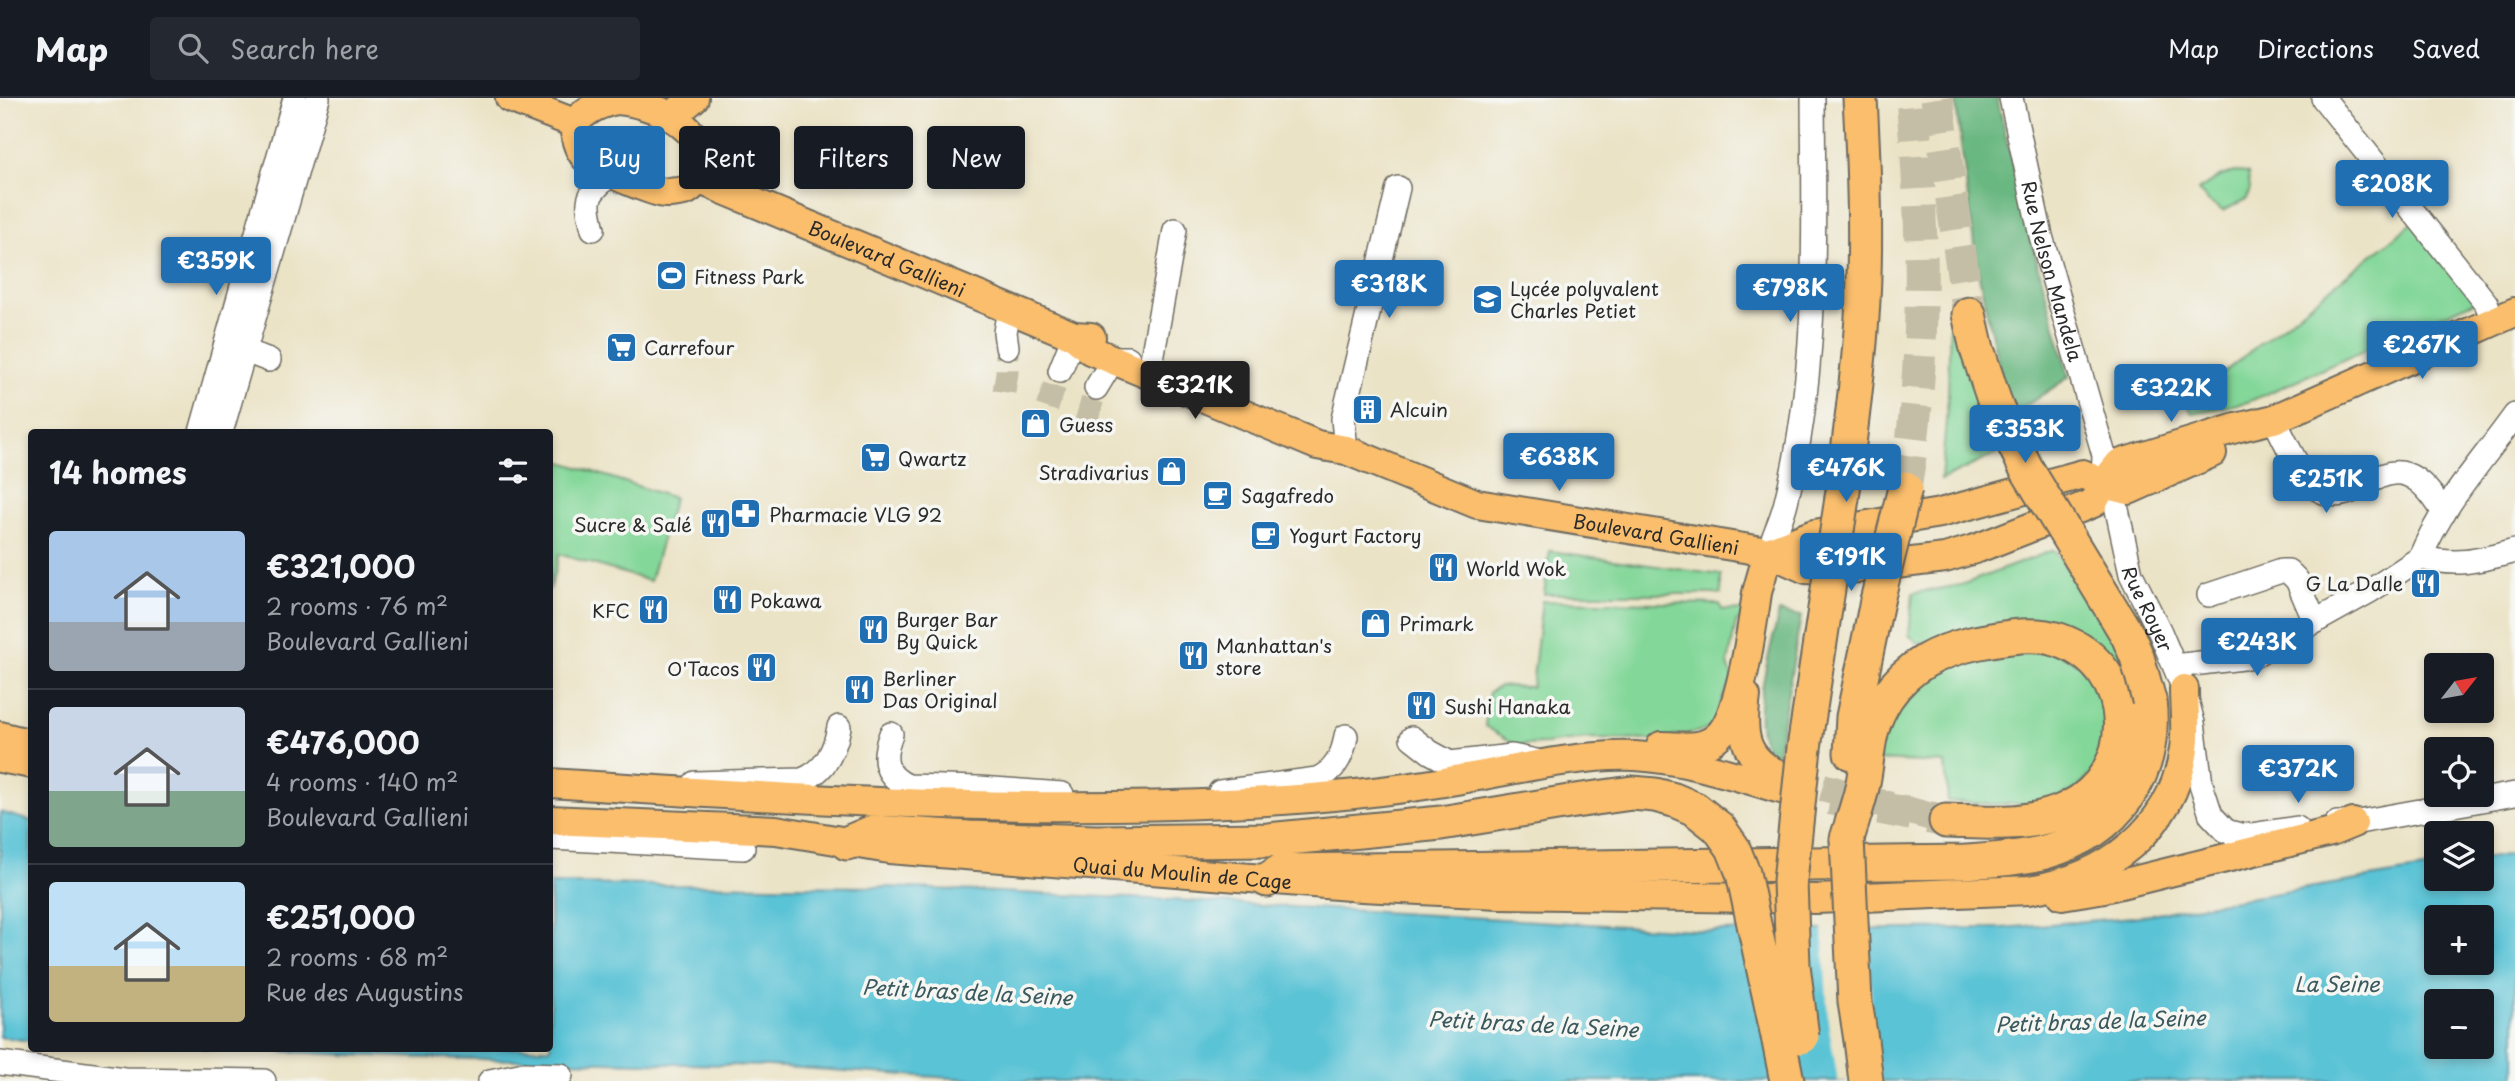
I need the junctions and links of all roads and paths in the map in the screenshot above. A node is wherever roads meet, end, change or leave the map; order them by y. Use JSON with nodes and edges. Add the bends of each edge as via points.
{"nodes":[{"id":1,"x":295,"y":98,"type":"edge"},
{"id":2,"x":318,"y":98,"type":"edge"},
{"id":3,"x":510,"y":98,"type":"edge"},
{"id":4,"x":694,"y":98,"type":"edge"},
{"id":5,"x":1813,"y":98,"type":"edge"},
{"id":6,"x":1860,"y":98,"type":"edge"},
{"id":7,"x":2011,"y":98,"type":"edge"},
{"id":8,"x":2323,"y":98,"type":"edge"},
{"id":9,"x":671,"y":117,"type":"junction"},
{"id":10,"x":574,"y":123,"type":"junction"},
{"id":11,"x":574,"y":126,"type":"edge"},
{"id":12,"x":685,"y":126,"type":"edge"},
{"id":13,"x":1398,"y":188,"type":"dead end"},
{"id":14,"x":580,"y":189,"type":"edge"},
{"id":15,"x":655,"y":189,"type":"edge"},
{"id":16,"x":688,"y":189,"type":"edge"},
{"id":17,"x":722,"y":189,"type":"edge"},
{"id":18,"x":588,"y":227,"type":"dead end"},
{"id":19,"x":1175,"y":230,"type":"dead end"},
{"id":20,"x":1009,"y":310,"type":"junction"},
{"id":21,"x":1969,"y":314,"type":"tunnel mouth"},
{"id":22,"x":2505,"y":316,"type":"edge"},
{"id":23,"x":1074,"y":336,"type":"junction"},
{"id":24,"x":236,"y":347,"type":"junction"},
{"id":25,"x":1007,"y":347,"type":"tunnel mouth"},
{"id":26,"x":1152,"y":359,"type":"junction"},
{"id":27,"x":269,"y":360,"type":"dead end"},
{"id":28,"x":1113,"y":360,"type":"junction"},
{"id":29,"x":1060,"y":371,"type":"tunnel mouth"},
{"id":30,"x":1217,"y":386,"type":"junction"},
{"id":31,"x":1097,"y":387,"type":"tunnel mouth"},
{"id":32,"x":2515,"y":415,"type":"edge"},
{"id":33,"x":2274,"y":419,"type":"junction"},
{"id":34,"x":202,"y":429,"type":"edge"},
{"id":35,"x":222,"y":429,"type":"edge"},
{"id":36,"x":1346,"y":450,"type":"junction"},
{"id":37,"x":2103,"y":484,"type":"junction"},
{"id":38,"x":1905,"y":488,"type":"tunnel mouth"},
{"id":39,"x":2444,"y":513,"type":"junction"},
{"id":40,"x":2515,"y":551,"type":"edge"},
{"id":41,"x":1768,"y":552,"type":"junction"},
{"id":42,"x":2420,"y":558,"type":"junction"},
{"id":43,"x":2209,"y":595,"type":"dead end"},
{"id":44,"x":2315,"y":622,"type":"junction"},
{"id":45,"x":2180,"y":678,"type":"junction"},
{"id":46,"x":0,"y":717,"type":"edge"},
{"id":47,"x":28,"y":723,"type":"edge"},
{"id":48,"x":839,"y":727,"type":"dead end"},
{"id":49,"x":891,"y":734,"type":"dead end"},
{"id":50,"x":0,"y":736,"type":"edge"},
{"id":51,"x":1346,"y":736,"type":"dead end"},
{"id":52,"x":1412,"y":738,"type":"dead end"},
{"id":53,"x":28,"y":743,"type":"edge"},
{"id":54,"x":0,"y":758,"type":"edge"},
{"id":55,"x":28,"y":763,"type":"edge"},
{"id":56,"x":1550,"y":764,"type":"junction"},
{"id":57,"x":553,"y":783,"type":"edge"},
{"id":58,"x":649,"y":790,"type":"junction"},
{"id":59,"x":2515,"y":794,"type":"edge"},
{"id":60,"x":1146,"y":806,"type":"junction"},
{"id":61,"x":553,"y":820,"type":"edge"},
{"id":62,"x":1946,"y":821,"type":"dead end"},
{"id":63,"x":2353,"y":823,"type":"junction"},
{"id":64,"x":553,"y":838,"type":"edge"},
{"id":65,"x":1847,"y":839,"type":"junction"},
{"id":66,"x":847,"y":843,"type":"junction"},
{"id":67,"x":743,"y":848,"type":"dead end"},
{"id":68,"x":1267,"y":880,"type":"junction"},
{"id":69,"x":1913,"y":896,"type":"junction"},
{"id":70,"x":0,"y":1063,"type":"edge"},
{"id":71,"x":561,"y":1074,"type":"dead end"},
{"id":72,"x":524,"y":1077,"type":"edge"},
{"id":73,"x":264,"y":1081,"type":"edge"},
{"id":74,"x":490,"y":1081,"type":"edge"},
{"id":75,"x":1787,"y":1081,"type":"edge"},
{"id":76,"x":1809,"y":1081,"type":"edge"},
{"id":77,"x":1866,"y":1081,"type":"edge"}],
"edges":[{"from":1,"to":24,"type":"street"},
{"from":2,"to":24,"type":"street"},
{"from":3,"to":10,"type":"main road"},
{"from":4,"to":9,"type":"main road"},
{"from":5,"to":41,"type":"street","via":[[1811,340],[1786,503]]},
{"from":6,"to":76,"type":"highway","bridge":true,"via":[[1864,206],[1856,389],[1792,857],[1797,1003]]},
{"from":7,"to":37,"type":"street","name":"Rue Nelson Mandela","via":[[2041,236],[2104,455]]},
{"from":8,"to":22,"type":"street","via":[[2486,303]]},
{"from":9,"to":10,"type":"main road","via":[[618,100],[601,103]]},
{"from":9,"to":12,"type":"main road"},
{"from":10,"to":11,"type":"main road"},
{"from":13,"to":36,"type":"street","via":[[1343,419]]},
{"from":14,"to":18,"type":"street","via":[[578,204]]},
{"from":15,"to":16,"type":"main road","via":[[666,193]]},
{"from":17,"to":20,"type":"main road","name":"Boulevard Gallieni"},
{"from":19,"to":26,"type":"street"},
{"from":20,"to":23,"type":"main road","name":"Boulevard Gallieni"},
{"from":20,"to":25,"type":"street"},
{"from":21,"to":68,"type":"highway","bridge":true,"via":[[1997,409],[2026,468],[2128,636],[2149,699],[2151,729],[2142,769],[2126,800],[2104,822],[2081,837],[2030,855],[1965,862],[1281,870]]},
{"from":22,"to":33,"type":"main road","name":"Boulevard Gallieni"},
{"from":23,"to":26,"type":"main road","name":"Boulevard Gallieni","via":[[1103,338]]},
{"from":23,"to":28,"type":"main road","name":"Boulevard Gallieni","via":[[1090,350]]},
{"from":23,"to":29,"type":"street"},
{"from":24,"to":27,"type":"street"},
{"from":24,"to":34,"type":"street"},
{"from":24,"to":35,"type":"street"},
{"from":26,"to":30,"type":"main road","name":"Boulevard Gallieni"},
{"from":28,"to":30,"type":"street","via":[[1125,357],[1197,387]]},
{"from":28,"to":31,"type":"street"},
{"from":28,"to":36,"type":"main road","name":"Boulevard Gallieni","via":[[1317,445]]},
{"from":30,"to":36,"type":"main road","name":"Boulevard Gallieni","via":[[1320,429]]},
{"from":32,"to":39,"type":"street"},
{"from":33,"to":37,"type":"main road","name":"Boulevard Gallieni","via":[[2119,464]]},
{"from":33,"to":39,"type":"street","via":[[2307,479],[2318,489],[2338,494],[2403,473],[2420,480]]},
{"from":36,"to":41,"type":"main road","name":"Boulevard Gallieni","via":[[1477,504]]},
{"from":37,"to":41,"type":"main road","via":[[2083,474],[1940,513],[1814,534]]},
{"from":37,"to":41,"type":"main road","name":"Boulevard Gallieni","via":[[2093,503],[1945,558],[1821,570],[1806,569]]},
{"from":37,"to":45,"type":"street","name":"Rue Royer","via":[[2116,505],[2135,584]]},
{"from":38,"to":65,"type":"highway","bridge":true,"via":[[1853,717]]},
{"from":39,"to":42,"type":"street"},
{"from":40,"to":42,"type":"street","via":[[2449,564]]},
{"from":41,"to":56,"type":"main road","via":[[1732,713],[1719,736],[1692,747],[1622,747]]},
{"from":41,"to":56,"type":"main road","via":[[1768,593],[1744,727],[1754,759],[1781,783],[1634,756]]},
{"from":42,"to":44,"type":"street"},
{"from":43,"to":44,"type":"street","via":[[2288,571],[2297,580]]},
{"from":44,"to":45,"type":"street","via":[[2251,657]]},
{"from":45,"to":63,"type":"street","name":"Rue Royer","via":[[2193,723],[2201,784],[2211,815],[2227,831],[2244,836],[2328,822]]},
{"from":45,"to":69,"type":"main road","via":[[2185,746],[2174,789],[2152,823],[2125,850],[2056,886]]},
{"from":46,"to":47,"type":"main road"},
{"from":48,"to":58,"type":"street","via":[[831,756],[802,780],[710,781]]},
{"from":49,"to":60,"type":"street","via":[[885,760],[890,772],[908,786],[1063,794]]},
{"from":50,"to":53,"type":"main road"},
{"from":51,"to":60,"type":"street","via":[[1339,760],[1317,779]]},
{"from":52,"to":56,"type":"street","via":[[1450,763],[1512,757]]},
{"from":54,"to":55,"type":"main road"},
{"from":56,"to":60,"type":"main road","via":[[1387,790],[1262,802]]},
{"from":57,"to":58,"type":"main road"},
{"from":58,"to":60,"type":"main road","via":[[957,805]]},
{"from":59,"to":63,"type":"street"},
{"from":61,"to":66,"type":"main road","name":"Quai du Moulin de Cage","via":[[776,830]]},
{"from":62,"to":65,"type":"highway","via":[[2037,819],[2067,809],[2097,787],[2115,762],[2122,726],[2110,684],[2085,654],[2062,640],[2035,635],[1966,645],[1915,667],[1890,694],[1872,725],[1862,787]]},
{"from":63,"to":69,"type":"main road","via":[[2077,893],[1987,903]]},
{"from":64,"to":67,"type":"street"},
{"from":65,"to":77,"type":"highway","bridge":true,"via":[[1855,1002]]},
{"from":66,"to":68,"type":"main road","name":"Quai du Moulin de Cage"},
{"from":66,"to":75,"type":"highway","bridge":true,"via":[[873,832],[1096,842],[1268,840],[1441,823],[1632,793],[1655,795],[1695,809],[1719,828],[1733,848],[1744,873]]},
{"from":68,"to":69,"type":"main road","name":"Quai du Moulin de Cage","via":[[1499,894]]},
{"from":70,"to":73,"type":"street","via":[[124,1079]]},
{"from":71,"to":72,"type":"street"},
{"from":72,"to":74,"type":"street"}]}
